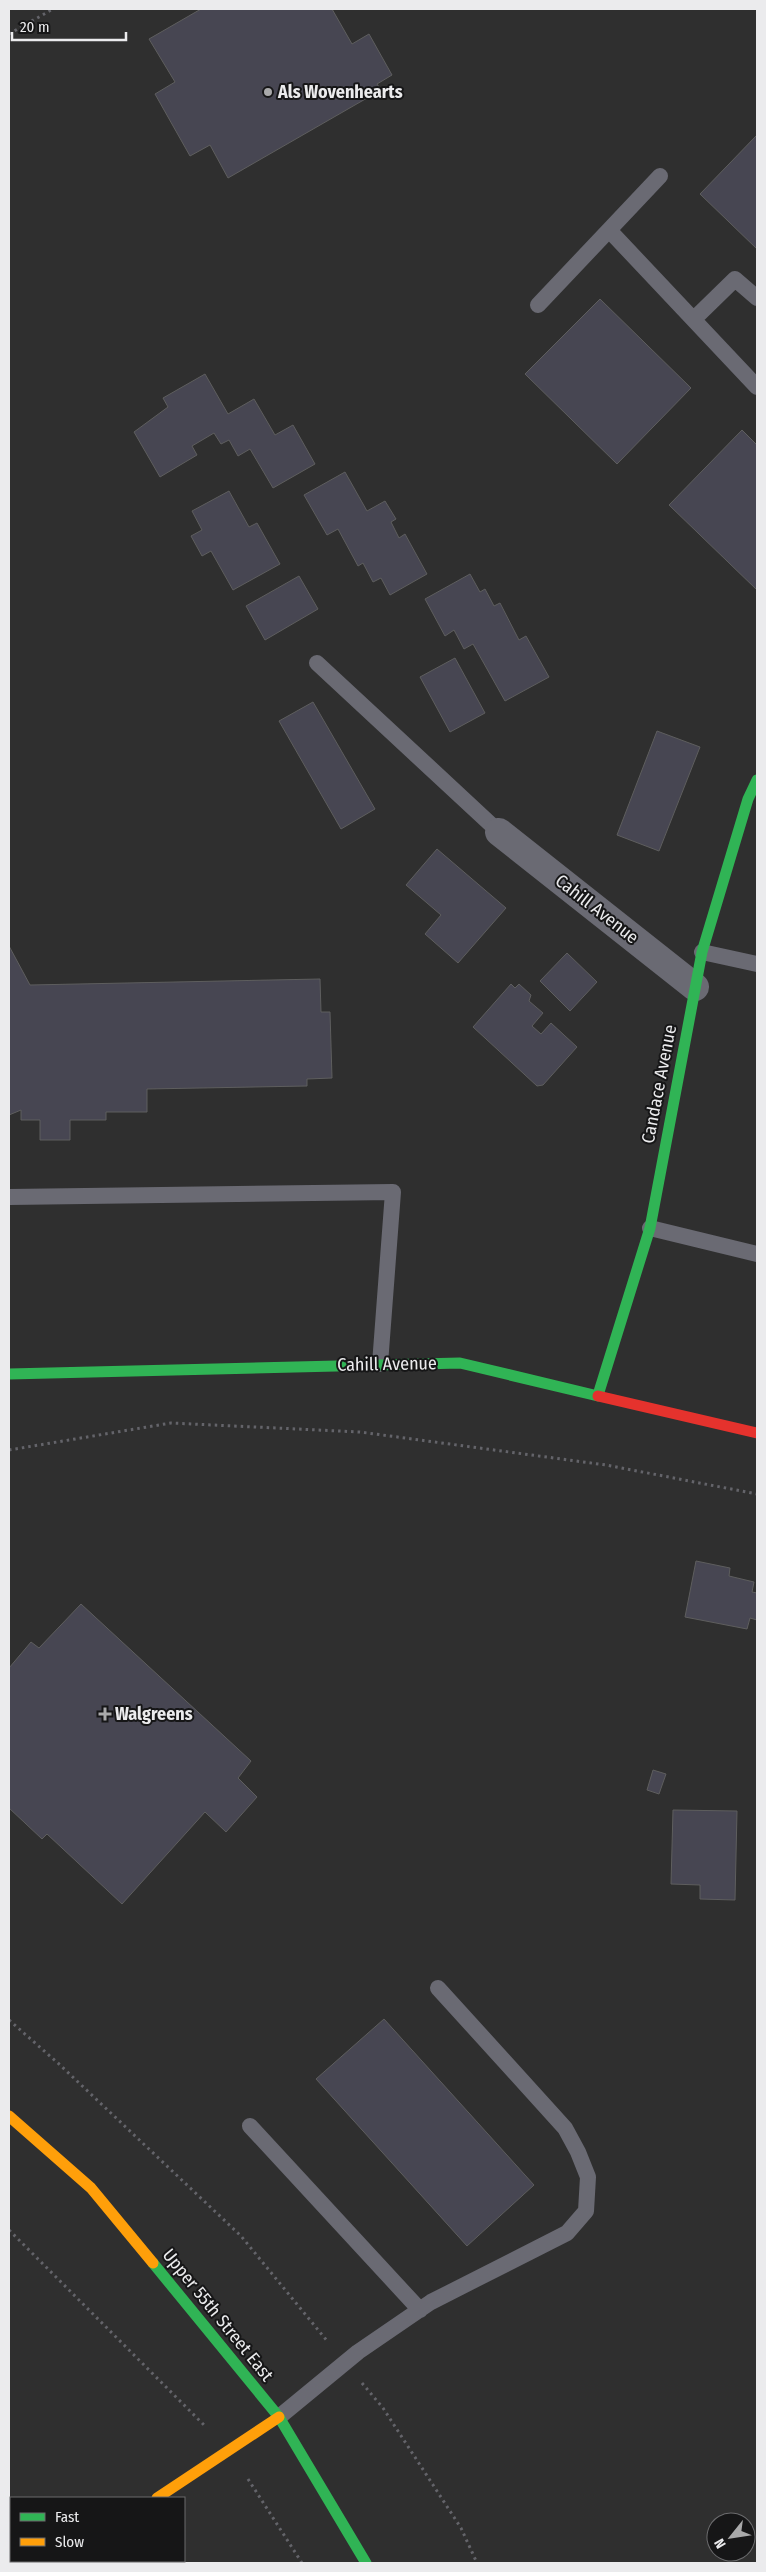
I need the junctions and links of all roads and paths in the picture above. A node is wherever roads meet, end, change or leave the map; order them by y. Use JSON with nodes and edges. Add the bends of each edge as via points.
{"nodes":[{"id":1,"x":53,"y":9,"type":"edge"},
{"id":2,"x":9,"y":34,"type":"edge"},
{"id":3,"x":660,"y":176,"type":"dead end"},
{"id":4,"x":609,"y":230,"type":"junction"},
{"id":5,"x":757,"y":298,"type":"edge"},
{"id":6,"x":538,"y":305,"type":"dead end"},
{"id":7,"x":694,"y":320,"type":"junction"},
{"id":8,"x":757,"y":387,"type":"edge"},
{"id":9,"x":317,"y":663,"type":"dead end"},
{"id":10,"x":757,"y":780,"type":"edge"},
{"id":11,"x":499,"y":832,"type":"joint"},
{"id":12,"x":702,"y":952,"type":"junction"},
{"id":13,"x":757,"y":964,"type":"edge"},
{"id":14,"x":696,"y":987,"type":"junction"},
{"id":15,"x":9,"y":1197,"type":"edge"},
{"id":16,"x":650,"y":1228,"type":"junction"},
{"id":17,"x":757,"y":1254,"type":"edge"},
{"id":18,"x":380,"y":1364,"type":"junction"},
{"id":19,"x":9,"y":1374,"type":"edge"},
{"id":20,"x":598,"y":1396,"type":"junction"},
{"id":21,"x":757,"y":1433,"type":"edge"},
{"id":22,"x":9,"y":1450,"type":"edge"},
{"id":23,"x":757,"y":1494,"type":"edge"},
{"id":24,"x":438,"y":1988,"type":"dead end"},
{"id":25,"x":9,"y":2020,"type":"edge"},
{"id":26,"x":9,"y":2116,"type":"edge"},
{"id":27,"x":250,"y":2126,"type":"dead end"},
{"id":28,"x":9,"y":2230,"type":"edge"},
{"id":29,"x":420,"y":2310,"type":"junction"},
{"id":30,"x":345,"y":2363,"type":"junction"},
{"id":31,"x":279,"y":2417,"type":"junction"},
{"id":32,"x":229,"y":2450,"type":"junction"},
{"id":33,"x":158,"y":2497,"type":"edge"},
{"id":34,"x":302,"y":2563,"type":"edge"},
{"id":35,"x":366,"y":2563,"type":"edge"},
{"id":36,"x":477,"y":2563,"type":"edge"}],
"edges":[{"from":1,"to":2,"type":"path"},
{"from":3,"to":4,"type":"lane"},
{"from":4,"to":6,"type":"lane"},
{"from":4,"to":7,"type":"lane"},
{"from":5,"to":7,"type":"lane","via":[[735,279]]},
{"from":7,"to":8,"type":"lane"},
{"from":9,"to":11,"type":"lane"},
{"from":10,"to":12,"type":"street","name":"Candace Avenue","via":[[748,799]]},
{"from":11,"to":14,"type":"street","name":"Cahill Avenue"},
{"from":12,"to":13,"type":"lane"},
{"from":12,"to":14,"type":"street","name":"Candace Avenue"},
{"from":14,"to":16,"type":"street","name":"Candace Avenue"},
{"from":15,"to":18,"type":"lane","via":[[393,1192]]},
{"from":16,"to":17,"type":"lane"},
{"from":16,"to":20,"type":"street","name":"Candace Avenue"},
{"from":18,"to":19,"type":"street","name":"Cahill Avenue"},
{"from":18,"to":20,"type":"street","name":"Cahill Avenue","via":[[460,1362]]},
{"from":20,"to":21,"type":"street","name":"Cahill Avenue"},
{"from":22,"to":23,"type":"path","via":[[171,1423],[360,1432],[606,1465]]},
{"from":24,"to":29,"type":"lane","via":[[565,2128],[588,2177],[586,2211],[567,2234]]},
{"from":25,"to":30,"type":"path","via":[[241,2236]]},
{"from":26,"to":31,"type":"street","name":"Upper 55th Street East","via":[[90,2188]]},
{"from":27,"to":29,"type":"lane"},
{"from":28,"to":32,"type":"path"},
{"from":29,"to":30,"type":"lane"},
{"from":30,"to":31,"type":"lane"},
{"from":30,"to":36,"type":"path","via":[[384,2408],[461,2528]]},
{"from":31,"to":32,"type":"street"},
{"from":31,"to":35,"type":"street","name":"Upper 55th Street East"},
{"from":32,"to":33,"type":"street"},
{"from":32,"to":34,"type":"path"}]}
